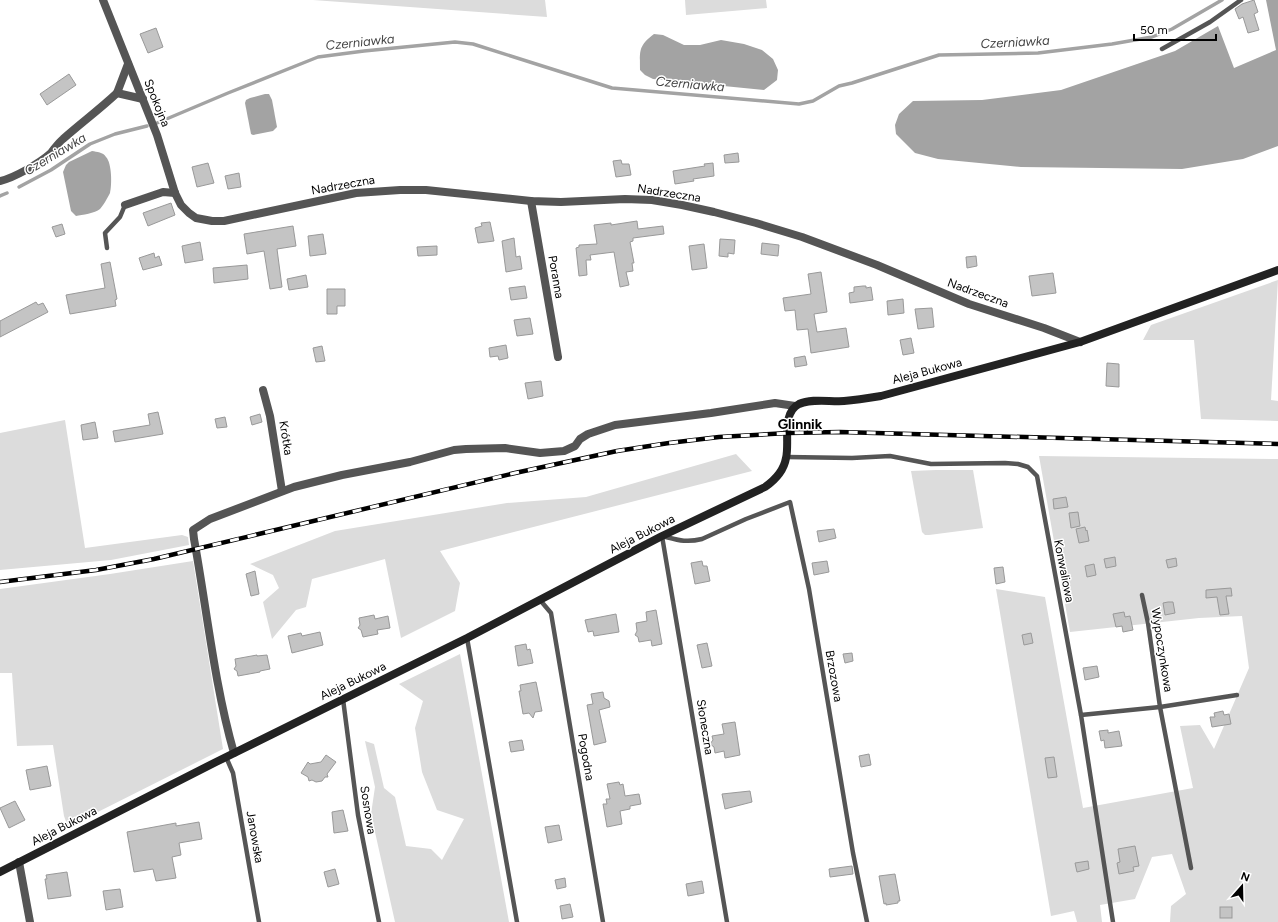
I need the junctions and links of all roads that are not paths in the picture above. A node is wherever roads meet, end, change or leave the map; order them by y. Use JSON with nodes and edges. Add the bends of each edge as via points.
{"nodes":[{"id":1,"x":103,"y":0,"type":"edge"},
{"id":2,"x":1241,"y":0,"type":"edge"},
{"id":3,"x":1162,"y":49,"type":"dead end"},
{"id":4,"x":128,"y":64,"type":"junction"},
{"id":5,"x":117,"y":93,"type":"junction"},
{"id":6,"x":143,"y":99,"type":"junction"},
{"id":7,"x":0,"y":181,"type":"edge"},
{"id":8,"x":175,"y":193,"type":"junction"},
{"id":9,"x":531,"y":202,"type":"junction"},
{"id":10,"x":125,"y":205,"type":"joint"},
{"id":11,"x":189,"y":213,"type":"joint"},
{"id":12,"x":107,"y":248,"type":"dead end"},
{"id":13,"x":1278,"y":270,"type":"edge"},
{"id":14,"x":1080,"y":342,"type":"junction"},
{"id":15,"x":558,"y":357,"type":"dead end"},
{"id":16,"x":263,"y":390,"type":"dead end"},
{"id":17,"x":795,"y":406,"type":"junction"},
{"id":18,"x":787,"y":457,"type":"junction"},
{"id":19,"x":282,"y":491,"type":"junction"},
{"id":20,"x":662,"y":536,"type":"junction"},
{"id":21,"x":1142,"y":595,"type":"dead end"},
{"id":22,"x":540,"y":600,"type":"junction"},
{"id":23,"x":467,"y":638,"type":"junction"},
{"id":24,"x":1237,"y":696,"type":"dead end"},
{"id":25,"x":343,"y":700,"type":"junction"},
{"id":26,"x":1160,"y":707,"type":"junction"},
{"id":27,"x":1081,"y":715,"type":"junction"},
{"id":28,"x":234,"y":753,"type":"junction"},
{"id":29,"x":226,"y":757,"type":"junction"},
{"id":30,"x":19,"y":862,"type":"junction"},
{"id":31,"x":1191,"y":868,"type":"dead end"},
{"id":32,"x":0,"y":872,"type":"edge"},
{"id":33,"x":30,"y":922,"type":"edge"},
{"id":34,"x":260,"y":922,"type":"edge"},
{"id":35,"x":379,"y":922,"type":"edge"},
{"id":36,"x":517,"y":922,"type":"edge"},
{"id":37,"x":603,"y":922,"type":"edge"},
{"id":38,"x":727,"y":922,"type":"edge"},
{"id":39,"x":867,"y":922,"type":"edge"},
{"id":40,"x":1113,"y":922,"type":"edge"}],
"edges":[{"from":1,"to":4,"type":"street","name":"Spokojna"},
{"from":2,"to":3,"type":"lane","via":[[1210,22]]},
{"from":4,"to":5,"type":"street"},
{"from":4,"to":6,"type":"street","name":"Spokojna"},
{"from":5,"to":6,"type":"street"},
{"from":5,"to":7,"type":"street","via":[[50,153],[8,179]]},
{"from":6,"to":8,"type":"street","name":"Spokojna"},
{"from":8,"to":10,"type":"street","via":[[163,192]]},
{"from":8,"to":11,"type":"street","name":"Spokojna"},
{"from":9,"to":11,"type":"street","name":"Nadrzeczna","via":[[426,190],[400,190],[356,193],[224,221],[203,220]]},
{"from":9,"to":14,"type":"street","name":"Nadrzeczna","via":[[639,199],[682,205],[756,223],[836,249],[969,304]]},
{"from":9,"to":15,"type":"street","name":"Poranna"},
{"from":10,"to":12,"type":"lane","via":[[120,217],[105,233]]},
{"from":13,"to":14,"type":"street","name":"Aleja Bukowa"},
{"from":14,"to":17,"type":"street","name":"Aleja Bukowa","via":[[881,396],[806,402]]},
{"from":16,"to":19,"type":"street","name":"Krótka","via":[[270,416]]},
{"from":17,"to":18,"type":"street","name":"Aleja Bukowa","via":[[788,418]]},
{"from":17,"to":19,"type":"street","via":[[775,403],[615,425],[588,434],[575,446],[564,451],[540,453],[505,448],[454,450]]},
{"from":18,"to":20,"type":"street","name":"Aleja Bukowa","via":[[770,484]]},
{"from":18,"to":27,"type":"lane","name":"Konwaliowa","via":[[890,456],[931,464],[1005,463],[1028,466],[1037,476]]},
{"from":19,"to":28,"type":"street","via":[[210,519],[193,530],[215,666]]},
{"from":20,"to":22,"type":"street","name":"Aleja Bukowa"},
{"from":20,"to":38,"type":"lane","name":"Słoneczna"},
{"from":20,"to":39,"type":"lane","name":"Brzozowa","via":[[685,541],[702,539],[790,502],[810,597]]},
{"from":21,"to":26,"type":"lane","name":"Wypoczynkowa"},
{"from":22,"to":23,"type":"street","name":"Aleja Bukowa"},
{"from":22,"to":37,"type":"lane","name":"Pogodna","via":[[551,613]]},
{"from":23,"to":25,"type":"street","name":"Aleja Bukowa"},
{"from":23,"to":36,"type":"lane"},
{"from":24,"to":26,"type":"lane"},
{"from":25,"to":28,"type":"street","name":"Aleja Bukowa"},
{"from":25,"to":35,"type":"lane","name":"Sosnowa","via":[[358,816]]},
{"from":26,"to":27,"type":"lane"},
{"from":26,"to":31,"type":"lane","name":"Wypoczynkowa"},
{"from":27,"to":40,"type":"lane","name":"Konwaliowa"},
{"from":28,"to":29,"type":"street","name":"Aleja Bukowa"},
{"from":29,"to":30,"type":"street","name":"Aleja Bukowa"},
{"from":29,"to":34,"type":"lane","name":"Janowska","via":[[233,773]]},
{"from":30,"to":32,"type":"street","name":"Aleja Bukowa"},
{"from":30,"to":33,"type":"street"}]}
